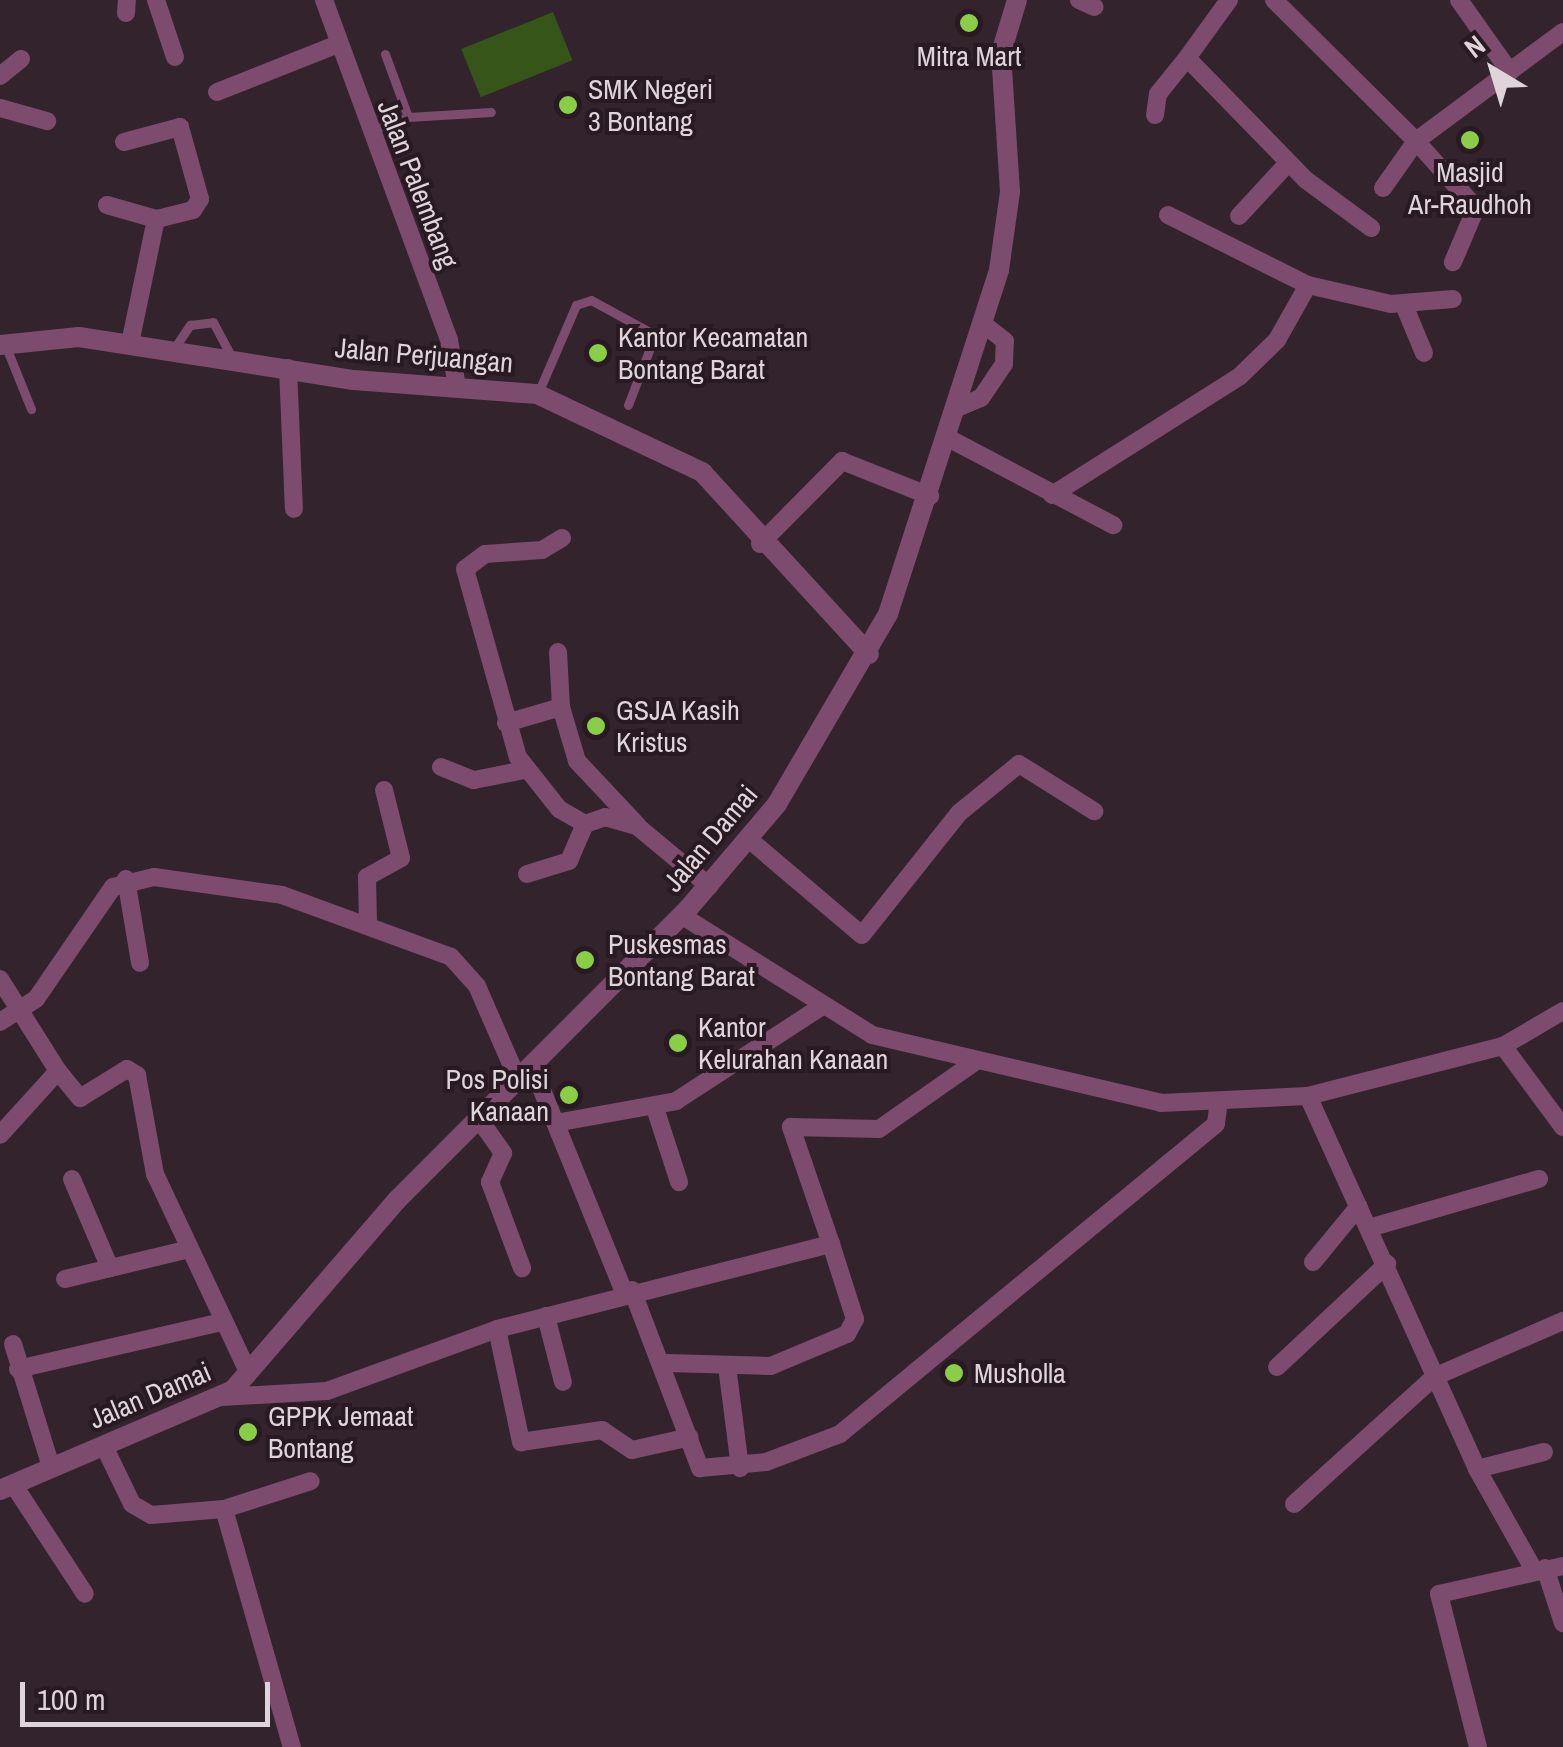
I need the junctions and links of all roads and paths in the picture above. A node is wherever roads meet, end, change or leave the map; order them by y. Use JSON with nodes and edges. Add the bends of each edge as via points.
{"nodes":[{"id":1,"x":156,"y":0,"type":"edge"},
{"id":2,"x":324,"y":0,"type":"edge"},
{"id":3,"x":1229,"y":0,"type":"edge"},
{"id":4,"x":1274,"y":0,"type":"edge"},
{"id":5,"x":1460,"y":0,"type":"edge"},
{"id":6,"x":1012,"y":1,"type":"edge"},
{"id":7,"x":1563,"y":32,"type":"edge"},
{"id":8,"x":338,"y":44,"type":"junction"},
{"id":9,"x":385,"y":54,"type":"dead end"},
{"id":10,"x":175,"y":57,"type":"dead end"},
{"id":11,"x":1187,"y":58,"type":"junction"},
{"id":12,"x":21,"y":59,"type":"dead end"},
{"id":13,"x":1510,"y":72,"type":"junction"},
{"id":14,"x":0,"y":76,"type":"edge"},
{"id":15,"x":217,"y":92,"type":"dead end"},
{"id":16,"x":0,"y":108,"type":"edge"},
{"id":17,"x":491,"y":112,"type":"dead end"},
{"id":18,"x":1155,"y":114,"type":"dead end"},
{"id":19,"x":408,"y":118,"type":"junction"},
{"id":20,"x":47,"y":121,"type":"dead end"},
{"id":21,"x":366,"y":132,"type":"junction"},
{"id":22,"x":1416,"y":141,"type":"junction"},
{"id":23,"x":124,"y":142,"type":"dead end"},
{"id":24,"x":1288,"y":163,"type":"junction"},
{"id":25,"x":1383,"y":188,"type":"dead end"},
{"id":26,"x":107,"y":205,"type":"dead end"},
{"id":27,"x":1168,"y":215,"type":"dead end"},
{"id":28,"x":1239,"y":216,"type":"dead end"},
{"id":29,"x":156,"y":218,"type":"junction"},
{"id":30,"x":1371,"y":228,"type":"dead end"},
{"id":31,"x":1454,"y":262,"type":"dead end"},
{"id":32,"x":1308,"y":284,"type":"junction"},
{"id":33,"x":1454,"y":300,"type":"dead end"},
{"id":34,"x":1404,"y":305,"type":"junction"},
{"id":35,"x":982,"y":324,"type":"junction"},
{"id":36,"x":130,"y":343,"type":"junction"},
{"id":37,"x":3,"y":344,"type":"edge"},
{"id":38,"x":175,"y":347,"type":"junction"},
{"id":39,"x":1424,"y":352,"type":"dead end"},
{"id":40,"x":232,"y":357,"type":"junction"},
{"id":41,"x":288,"y":368,"type":"junction"},
{"id":42,"x":457,"y":387,"type":"junction"},
{"id":43,"x":537,"y":394,"type":"junction"},
{"id":44,"x":628,"y":406,"type":"dead end"},
{"id":45,"x":957,"y":408,"type":"junction"},
{"id":46,"x":31,"y":410,"type":"dead end"},
{"id":47,"x":948,"y":438,"type":"junction"},
{"id":48,"x":1052,"y":495,"type":"junction"},
{"id":49,"x":930,"y":496,"type":"junction"},
{"id":50,"x":294,"y":509,"type":"dead end"},
{"id":51,"x":1113,"y":526,"type":"dead end"},
{"id":52,"x":562,"y":538,"type":"dead end"},
{"id":53,"x":760,"y":544,"type":"junction"},
{"id":54,"x":558,"y":652,"type":"dead end"},
{"id":55,"x":869,"y":654,"type":"junction"},
{"id":56,"x":561,"y":707,"type":"junction"},
{"id":57,"x":506,"y":722,"type":"junction"},
{"id":58,"x":441,"y":767,"type":"dead end"},
{"id":59,"x":524,"y":770,"type":"junction"},
{"id":60,"x":384,"y":790,"type":"dead end"},
{"id":61,"x":1094,"y":810,"type":"dead end"},
{"id":62,"x":585,"y":824,"type":"junction"},
{"id":63,"x":637,"y":826,"type":"junction"},
{"id":64,"x":752,"y":841,"type":"junction"},
{"id":65,"x":528,"y":874,"type":"dead end"},
{"id":66,"x":126,"y":879,"type":"junction"},
{"id":67,"x":694,"y":901,"type":"junction"},
{"id":68,"x":368,"y":922,"type":"junction"},
{"id":69,"x":140,"y":963,"type":"dead end"},
{"id":70,"x":0,"y":979,"type":"edge"},
{"id":71,"x":818,"y":1008,"type":"junction"},
{"id":72,"x":24,"y":1011,"type":"junction"},
{"id":73,"x":1563,"y":1011,"type":"edge"},
{"id":74,"x":0,"y":1022,"type":"edge"},
{"id":75,"x":1503,"y":1046,"type":"junction"},
{"id":76,"x":976,"y":1061,"type":"junction"},
{"id":77,"x":59,"y":1074,"type":"junction"},
{"id":78,"x":525,"y":1074,"type":"junction"},
{"id":79,"x":1308,"y":1096,"type":"junction"},
{"id":80,"x":1218,"y":1107,"type":"junction"},
{"id":81,"x":656,"y":1108,"type":"junction"},
{"id":82,"x":479,"y":1120,"type":"junction"},
{"id":83,"x":561,"y":1122,"type":"junction"},
{"id":84,"x":1563,"y":1128,"type":"edge"},
{"id":85,"x":0,"y":1135,"type":"edge"},
{"id":86,"x":72,"y":1179,"type":"dead end"},
{"id":87,"x":1539,"y":1179,"type":"dead end"},
{"id":88,"x":679,"y":1182,"type":"dead end"},
{"id":89,"x":1359,"y":1206,"type":"junction"},
{"id":90,"x":1369,"y":1228,"type":"junction"},
{"id":91,"x":831,"y":1244,"type":"junction"},
{"id":92,"x":189,"y":1249,"type":"junction"},
{"id":93,"x":1314,"y":1262,"type":"dead end"},
{"id":94,"x":1386,"y":1264,"type":"junction"},
{"id":95,"x":110,"y":1268,"type":"junction"},
{"id":96,"x":522,"y":1268,"type":"dead end"},
{"id":97,"x":65,"y":1279,"type":"dead end"},
{"id":98,"x":628,"y":1291,"type":"junction"},
{"id":99,"x":546,"y":1316,"type":"junction"},
{"id":100,"x":1563,"y":1321,"type":"edge"},
{"id":101,"x":222,"y":1322,"type":"junction"},
{"id":102,"x":496,"y":1330,"type":"junction"},
{"id":103,"x":13,"y":1344,"type":"dead end"},
{"id":104,"x":666,"y":1363,"type":"junction"},
{"id":105,"x":727,"y":1366,"type":"junction"},
{"id":106,"x":1278,"y":1368,"type":"dead end"},
{"id":107,"x":18,"y":1369,"type":"junction"},
{"id":108,"x":248,"y":1372,"type":"junction"},
{"id":109,"x":1434,"y":1377,"type":"junction"},
{"id":110,"x":563,"y":1382,"type":"dead end"},
{"id":111,"x":222,"y":1398,"type":"junction"},
{"id":112,"x":690,"y":1437,"type":"junction"},
{"id":113,"x":104,"y":1446,"type":"junction"},
{"id":114,"x":1544,"y":1452,"type":"dead end"},
{"id":115,"x":51,"y":1467,"type":"junction"},
{"id":116,"x":740,"y":1468,"type":"junction"},
{"id":117,"x":1477,"y":1469,"type":"junction"},
{"id":118,"x":311,"y":1480,"type":"dead end"},
{"id":119,"x":7,"y":1487,"type":"edge"},
{"id":120,"x":1294,"y":1504,"type":"dead end"},
{"id":121,"x":224,"y":1509,"type":"junction"},
{"id":122,"x":1548,"y":1569,"type":"edge"},
{"id":123,"x":86,"y":1594,"type":"dead end"},
{"id":124,"x":1563,"y":1623,"type":"edge"},
{"id":125,"x":292,"y":1747,"type":"edge"},
{"id":126,"x":1478,"y":1747,"type":"edge"}],
"edges":[{"from":1,"to":10,"type":"street"},
{"from":2,"to":8,"type":"street","name":"Jalan Palembang"},
{"from":3,"to":11,"type":"street"},
{"from":4,"to":22,"type":"street"},
{"from":5,"to":13,"type":"street"},
{"from":6,"to":35,"type":"street","name":"Jalan Damai","via":[[1001,52],[1006,229]]},
{"from":7,"to":13,"type":"street"},
{"from":8,"to":15,"type":"street"},
{"from":8,"to":21,"type":"street","name":"Jalan Palembang"},
{"from":9,"to":19,"type":"lane"},
{"from":11,"to":18,"type":"street","via":[[1158,94]]},
{"from":11,"to":24,"type":"street"},
{"from":12,"to":14,"type":"street"},
{"from":13,"to":22,"type":"street"},
{"from":16,"to":20,"type":"street"},
{"from":17,"to":19,"type":"lane"},
{"from":19,"to":21,"type":"lane"},
{"from":21,"to":42,"type":"street","name":"Jalan Palembang","via":[[449,340]]},
{"from":22,"to":25,"type":"street"},
{"from":22,"to":31,"type":"street","via":[[1475,204]]},
{"from":23,"to":29,"type":"street","via":[[176,127],[185,134],[200,203]]},
{"from":24,"to":28,"type":"street"},
{"from":24,"to":30,"type":"street"},
{"from":26,"to":29,"type":"street"},
{"from":27,"to":32,"type":"street"},
{"from":29,"to":36,"type":"street"},
{"from":32,"to":34,"type":"street"},
{"from":32,"to":48,"type":"street","via":[[1278,340],[1240,376]]},
{"from":33,"to":34,"type":"street"},
{"from":34,"to":39,"type":"street"},
{"from":35,"to":45,"type":"street","name":"Jalan Damai"},
{"from":35,"to":45,"type":"street","via":[[1005,342],[1004,364],[981,398]]},
{"from":36,"to":37,"type":"street","name":"Jalan Perjuangan"},
{"from":36,"to":38,"type":"street","name":"Jalan Perjuangan"},
{"from":37,"to":46,"type":"lane"},
{"from":38,"to":40,"type":"street","name":"Jalan Perjuangan"},
{"from":38,"to":40,"type":"lane","via":[[190,326],[213,322]]},
{"from":40,"to":41,"type":"street","name":"Jalan Perjuangan"},
{"from":41,"to":42,"type":"street","name":"Jalan Perjuangan"},
{"from":41,"to":50,"type":"street"},
{"from":42,"to":43,"type":"street","name":"Jalan Perjuangan"},
{"from":43,"to":44,"type":"lane","via":[[576,305],[591,300],[656,335]]},
{"from":43,"to":53,"type":"street","name":"Jalan Perjuangan","via":[[702,472]]},
{"from":45,"to":47,"type":"street","name":"Jalan Damai"},
{"from":47,"to":48,"type":"street"},
{"from":47,"to":49,"type":"street","name":"Jalan Damai"},
{"from":48,"to":51,"type":"street"},
{"from":49,"to":53,"type":"street","via":[[842,461]]},
{"from":49,"to":55,"type":"street","name":"Jalan Damai"},
{"from":52,"to":57,"type":"street","via":[[542,550],[485,554],[465,568]]},
{"from":53,"to":55,"type":"street","name":"Jalan Perjuangan"},
{"from":54,"to":56,"type":"street"},
{"from":55,"to":64,"type":"street","name":"Jalan Damai"},
{"from":56,"to":57,"type":"street"},
{"from":56,"to":63,"type":"street","via":[[578,761]]},
{"from":57,"to":59,"type":"street"},
{"from":58,"to":59,"type":"street","via":[[474,780]]},
{"from":59,"to":62,"type":"street","via":[[549,802]]},
{"from":60,"to":68,"type":"street","via":[[401,858],[366,877]]},
{"from":61,"to":64,"type":"street","via":[[1019,764],[959,813],[862,936]]},
{"from":62,"to":63,"type":"street","via":[[605,817]]},
{"from":62,"to":65,"type":"street","via":[[569,861]]},
{"from":63,"to":67,"type":"street"},
{"from":64,"to":67,"type":"street","name":"Jalan Damai"},
{"from":66,"to":68,"type":"street","via":[[282,895]]},
{"from":66,"to":69,"type":"street"},
{"from":66,"to":72,"type":"street"},
{"from":67,"to":71,"type":"street"},
{"from":67,"to":78,"type":"street","name":"Jalan Damai"},
{"from":68,"to":78,"type":"street","via":[[444,954],[477,986]]},
{"from":70,"to":72,"type":"street"},
{"from":71,"to":76,"type":"street","via":[[872,1035]]},
{"from":71,"to":81,"type":"street","via":[[720,1078]]},
{"from":72,"to":74,"type":"street"},
{"from":72,"to":77,"type":"street"},
{"from":73,"to":75,"type":"street"},
{"from":75,"to":79,"type":"street"},
{"from":75,"to":84,"type":"street"},
{"from":76,"to":80,"type":"street","via":[[1130,1098]]},
{"from":76,"to":91,"type":"street","via":[[879,1129],[791,1127]]},
{"from":77,"to":85,"type":"street"},
{"from":77,"to":92,"type":"street","via":[[77,1098],[128,1069],[137,1075],[150,1160]]},
{"from":78,"to":82,"type":"street","name":"Jalan Damai"},
{"from":78,"to":83,"type":"street"},
{"from":79,"to":80,"type":"street"},
{"from":79,"to":89,"type":"street"},
{"from":80,"to":116,"type":"street","via":[[1216,1124],[840,1434]]},
{"from":81,"to":83,"type":"street"},
{"from":81,"to":88,"type":"street"},
{"from":82,"to":96,"type":"street","via":[[503,1154],[490,1182]]},
{"from":82,"to":108,"type":"street","name":"Jalan Damai"},
{"from":83,"to":98,"type":"street"},
{"from":86,"to":95,"type":"street"},
{"from":87,"to":90,"type":"street"},
{"from":89,"to":90,"type":"street"},
{"from":89,"to":93,"type":"street"},
{"from":90,"to":94,"type":"street"},
{"from":91,"to":98,"type":"street"},
{"from":91,"to":105,"type":"street","via":[[852,1329],[770,1366]]},
{"from":92,"to":95,"type":"street"},
{"from":92,"to":101,"type":"street"},
{"from":94,"to":106,"type":"street"},
{"from":94,"to":109,"type":"street"},
{"from":95,"to":97,"type":"street"},
{"from":98,"to":99,"type":"street"},
{"from":98,"to":104,"type":"street"},
{"from":99,"to":102,"type":"street"},
{"from":99,"to":110,"type":"street"},
{"from":100,"to":109,"type":"street"},
{"from":101,"to":107,"type":"street"},
{"from":101,"to":108,"type":"street"},
{"from":102,"to":111,"type":"street","via":[[327,1391]]},
{"from":102,"to":112,"type":"street","via":[[521,1442],[602,1430],[632,1450]]},
{"from":103,"to":107,"type":"street"},
{"from":104,"to":105,"type":"street"},
{"from":104,"to":112,"type":"street"},
{"from":105,"to":116,"type":"street"},
{"from":107,"to":115,"type":"street"},
{"from":108,"to":111,"type":"street","name":"Jalan Damai"},
{"from":109,"to":117,"type":"street"},
{"from":109,"to":120,"type":"street"},
{"from":111,"to":113,"type":"street","name":"Jalan Damai"},
{"from":112,"to":116,"type":"street","via":[[707,1472]]},
{"from":113,"to":115,"type":"street","name":"Jalan Damai"},
{"from":113,"to":121,"type":"street","via":[[140,1512]]},
{"from":114,"to":117,"type":"street"},
{"from":115,"to":119,"type":"street","name":"Jalan Damai"},
{"from":117,"to":122,"type":"street"},
{"from":118,"to":121,"type":"street"},
{"from":119,"to":123,"type":"street"},
{"from":121,"to":125,"type":"street"},
{"from":122,"to":124,"type":"street"},
{"from":122,"to":126,"type":"street","via":[[1439,1594]]}]}
